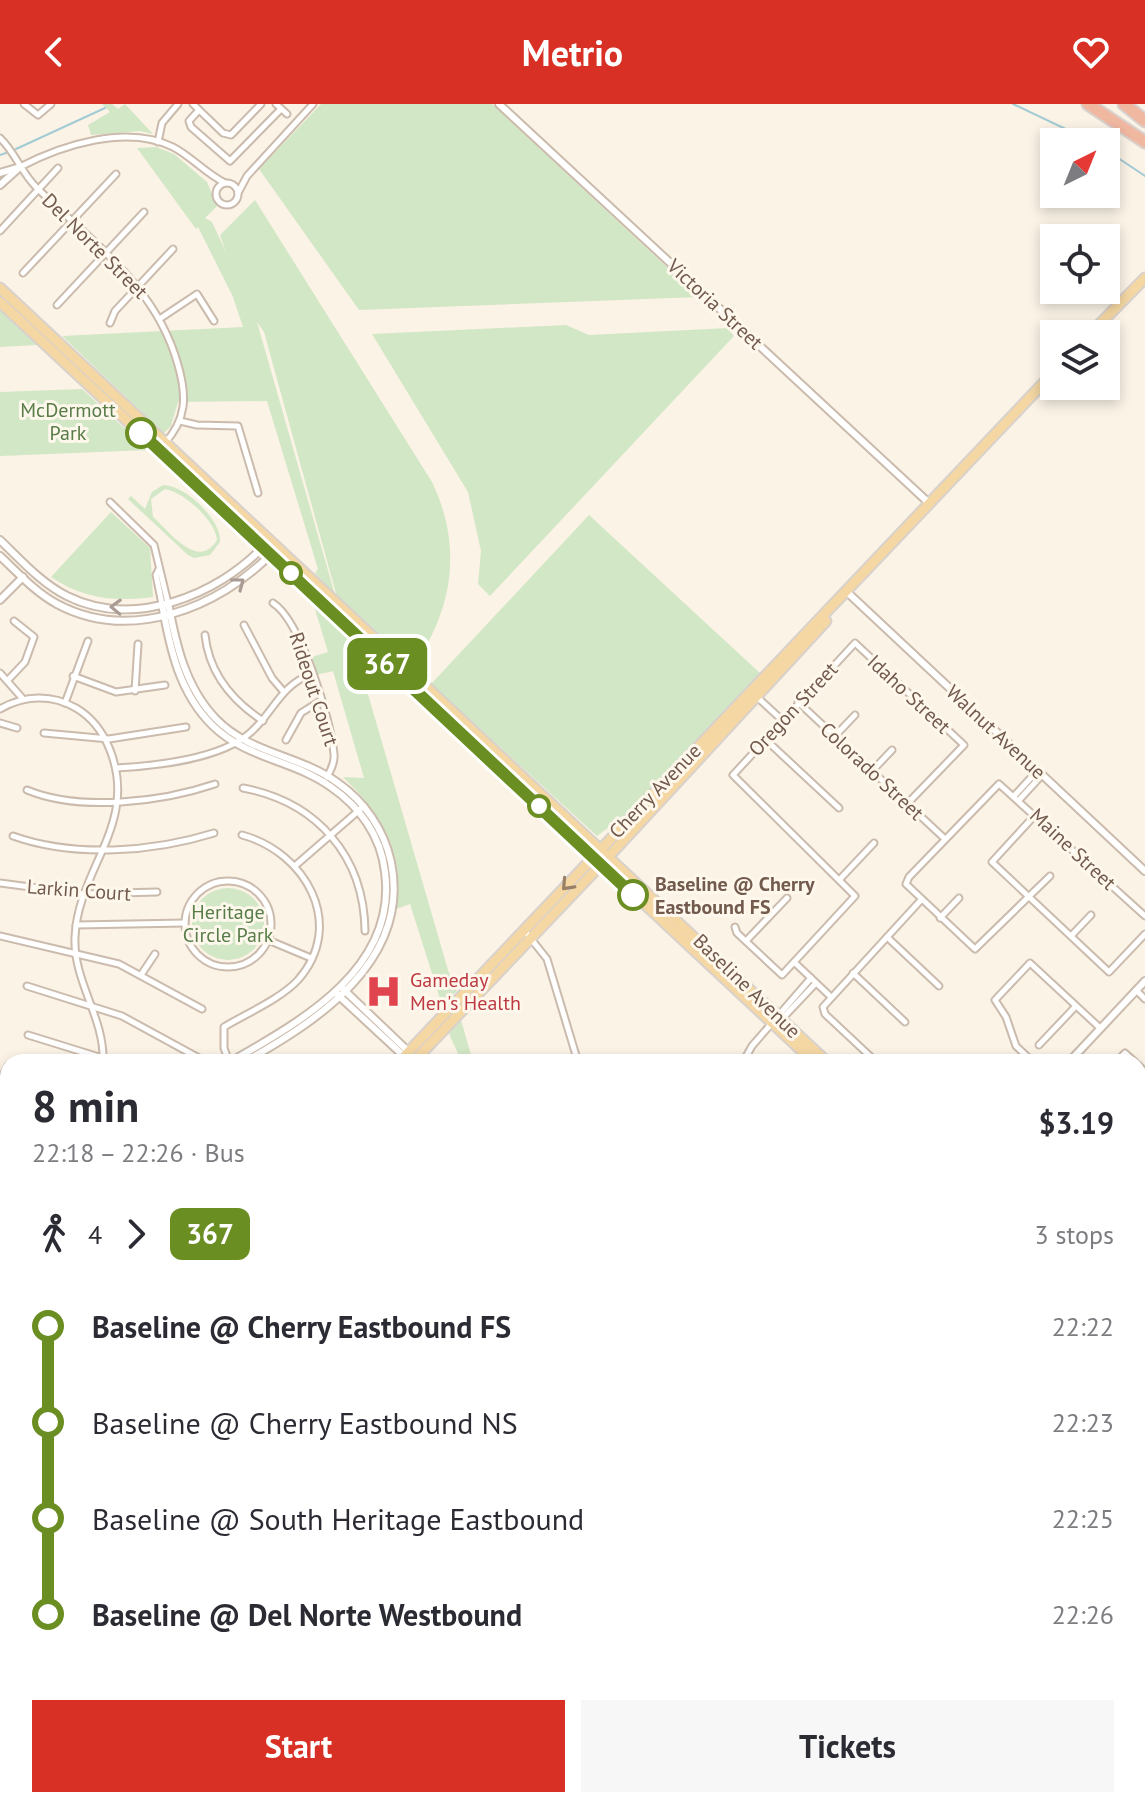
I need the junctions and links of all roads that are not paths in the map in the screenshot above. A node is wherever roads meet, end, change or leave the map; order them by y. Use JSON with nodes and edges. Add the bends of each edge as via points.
{"nodes":[{"id":1,"x":24,"y":104,"type":"edge"},
{"id":2,"x":51,"y":104,"type":"edge"},
{"id":3,"x":178,"y":104,"type":"edge"},
{"id":4,"x":193,"y":104,"type":"edge"},
{"id":5,"x":261,"y":104,"type":"edge"},
{"id":6,"x":312,"y":104,"type":"edge"},
{"id":7,"x":499,"y":104,"type":"edge"},
{"id":8,"x":1088,"y":104,"type":"edge"},
{"id":9,"x":1124,"y":104,"type":"edge"},
{"id":10,"x":278,"y":106,"type":"edge"},
{"id":11,"x":199,"y":110,"type":"junction"},
{"id":12,"x":287,"y":114,"type":"dead end"},
{"id":13,"x":1145,"y":121,"type":"edge"},
{"id":14,"x":0,"y":138,"type":"edge"},
{"id":15,"x":158,"y":142,"type":"junction"},
{"id":16,"x":1145,"y":142,"type":"edge"},
{"id":17,"x":20,"y":167,"type":"junction"},
{"id":18,"x":58,"y":168,"type":"dead end"},
{"id":19,"x":0,"y":173,"type":"edge"},
{"id":20,"x":116,"y":174,"type":"dead end"},
{"id":21,"x":210,"y":175,"type":"junction"},
{"id":22,"x":247,"y":176,"type":"junction"},
{"id":23,"x":225,"y":183,"type":"junction"},
{"id":24,"x":232,"y":184,"type":"junction"},
{"id":25,"x":0,"y":185,"type":"edge"},
{"id":26,"x":217,"y":188,"type":"junction"},
{"id":27,"x":38,"y":189,"type":"junction"},
{"id":28,"x":238,"y":193,"type":"junction"},
{"id":29,"x":144,"y":212,"type":"dead end"},
{"id":30,"x":72,"y":221,"type":"junction"},
{"id":31,"x":0,"y":231,"type":"edge"},
{"id":32,"x":173,"y":249,"type":"dead end"},
{"id":33,"x":106,"y":253,"type":"junction"},
{"id":34,"x":23,"y":273,"type":"dead end"},
{"id":35,"x":1145,"y":278,"type":"edge"},
{"id":36,"x":139,"y":285,"type":"junction"},
{"id":37,"x":0,"y":288,"type":"edge"},
{"id":38,"x":0,"y":302,"type":"edge"},
{"id":39,"x":57,"y":305,"type":"dead end"},
{"id":40,"x":161,"y":318,"type":"junction"},
{"id":41,"x":1104,"y":320,"type":"edge"},
{"id":42,"x":214,"y":321,"type":"dead end"},
{"id":43,"x":110,"y":323,"type":"dead end"},
{"id":44,"x":1040,"y":387,"type":"edge"},
{"id":45,"x":180,"y":421,"type":"junction"},
{"id":46,"x":162,"y":446,"type":"junction"},
{"id":47,"x":258,"y":493,"type":"dead end"},
{"id":48,"x":110,"y":502,"type":"dead end"},
{"id":49,"x":930,"y":504,"type":"junction"},
{"id":50,"x":0,"y":540,"type":"edge"},
{"id":51,"x":270,"y":548,"type":"junction"},
{"id":52,"x":0,"y":556,"type":"edge"},
{"id":53,"x":31,"y":569,"type":"junction"},
{"id":54,"x":23,"y":577,"type":"junction"},
{"id":55,"x":847,"y":592,"type":"junction"},
{"id":56,"x":0,"y":600,"type":"edge"},
{"id":57,"x":165,"y":603,"type":"junction"},
{"id":58,"x":273,"y":603,"type":"dead end"},
{"id":59,"x":167,"y":614,"type":"junction"},
{"id":60,"x":14,"y":621,"type":"dead end"},
{"id":61,"x":244,"y":625,"type":"dead end"},
{"id":62,"x":205,"y":635,"type":"dead end"},
{"id":63,"x":88,"y":641,"type":"dead end"},
{"id":64,"x":855,"y":643,"type":"joint"},
{"id":65,"x":138,"y":644,"type":"dead end"},
{"id":66,"x":0,"y":673,"type":"edge"},
{"id":67,"x":312,"y":674,"type":"junction"},
{"id":68,"x":73,"y":676,"type":"junction"},
{"id":69,"x":8,"y":680,"type":"junction"},
{"id":70,"x":165,"y":685,"type":"dead end"},
{"id":71,"x":135,"y":691,"type":"junction"},
{"id":72,"x":283,"y":691,"type":"junction"},
{"id":73,"x":756,"y":696,"type":"junction"},
{"id":74,"x":23,"y":699,"type":"junction"},
{"id":75,"x":320,"y":701,"type":"junction"},
{"id":76,"x":798,"y":702,"type":"junction"},
{"id":77,"x":65,"y":703,"type":"junction"},
{"id":78,"x":0,"y":709,"type":"edge"},
{"id":79,"x":855,"y":715,"type":"dead end"},
{"id":80,"x":782,"y":720,"type":"junction"},
{"id":81,"x":263,"y":721,"type":"junction"},
{"id":82,"x":0,"y":723,"type":"edge"},
{"id":83,"x":186,"y":727,"type":"dead end"},
{"id":84,"x":17,"y":728,"type":"dead end"},
{"id":85,"x":44,"y":733,"type":"dead end"},
{"id":86,"x":835,"y":736,"type":"junction"},
{"id":87,"x":105,"y":739,"type":"junction"},
{"id":88,"x":765,"y":739,"type":"junction"},
{"id":89,"x":286,"y":740,"type":"dead end"},
{"id":90,"x":237,"y":741,"type":"junction"},
{"id":91,"x":892,"y":750,"type":"dead end"},
{"id":92,"x":116,"y":768,"type":"junction"},
{"id":93,"x":872,"y":771,"type":"junction"},
{"id":94,"x":1040,"y":773,"type":"junction"},
{"id":95,"x":326,"y":779,"type":"junction"},
{"id":96,"x":215,"y":784,"type":"dead end"},
{"id":97,"x":243,"y":788,"type":"dead end"},
{"id":98,"x":27,"y":790,"type":"dead end"},
{"id":99,"x":1018,"y":797,"type":"junction"},
{"id":100,"x":117,"y":801,"type":"junction"},
{"id":101,"x":907,"y":804,"type":"junction"},
{"id":102,"x":839,"y":808,"type":"dead end"},
{"id":103,"x":361,"y":809,"type":"junction"},
{"id":104,"x":1036,"y":814,"type":"junction"},
{"id":105,"x":214,"y":833,"type":"dead end"},
{"id":106,"x":331,"y":834,"type":"junction"},
{"id":107,"x":242,"y":835,"type":"dead end"},
{"id":108,"x":13,"y":836,"type":"dead end"},
{"id":109,"x":945,"y":839,"type":"junction"},
{"id":110,"x":874,"y":843,"type":"dead end"},
{"id":111,"x":106,"y":848,"type":"junction"},
{"id":112,"x":601,"y":848,"type":"junction"},
{"id":113,"x":609,"y":856,"type":"junction"},
{"id":114,"x":592,"y":857,"type":"junction"},
{"id":115,"x":296,"y":865,"type":"junction"},
{"id":116,"x":601,"y":865,"type":"junction"},
{"id":117,"x":1145,"y":871,"type":"edge"},
{"id":118,"x":1050,"y":876,"type":"dead end"},
{"id":119,"x":841,"y":878,"type":"junction"},
{"id":120,"x":0,"y":883,"type":"edge"},
{"id":121,"x":157,"y":892,"type":"dead end"},
{"id":122,"x":83,"y":894,"type":"junction"},
{"id":123,"x":1027,"y":896,"type":"junction"},
{"id":124,"x":787,"y":898,"type":"dead end"},
{"id":125,"x":959,"y":898,"type":"dead end"},
{"id":126,"x":921,"y":900,"type":"junction"},
{"id":127,"x":1091,"y":915,"type":"dead end"},
{"id":128,"x":1145,"y":916,"type":"edge"},
{"id":129,"x":940,"y":918,"type":"junction"},
{"id":130,"x":185,"y":923,"type":"junction"},
{"id":131,"x":76,"y":925,"type":"junction"},
{"id":132,"x":735,"y":927,"type":"dead end"},
{"id":133,"x":365,"y":931,"type":"dead end"},
{"id":134,"x":527,"y":934,"type":"junction"},
{"id":135,"x":1145,"y":934,"type":"edge"},
{"id":136,"x":0,"y":936,"type":"edge"},
{"id":137,"x":1071,"y":936,"type":"junction"},
{"id":138,"x":887,"y":937,"type":"junction"},
{"id":139,"x":268,"y":940,"type":"junction"},
{"id":140,"x":746,"y":941,"type":"junction"},
{"id":141,"x":75,"y":954,"type":"junction"},
{"id":142,"x":155,"y":954,"type":"dead end"},
{"id":143,"x":311,"y":958,"type":"junction"},
{"id":144,"x":794,"y":962,"type":"junction"},
{"id":145,"x":853,"y":973,"type":"junction"},
{"id":146,"x":141,"y":975,"type":"junction"},
{"id":147,"x":1145,"y":981,"type":"edge"},
{"id":148,"x":813,"y":983,"type":"junction"},
{"id":149,"x":27,"y":986,"type":"dead end"},
{"id":150,"x":939,"y":986,"type":"dead end"},
{"id":151,"x":1136,"y":990,"type":"junction"},
{"id":152,"x":340,"y":991,"type":"junction"},
{"id":153,"x":831,"y":997,"type":"junction"},
{"id":154,"x":1145,"y":999,"type":"edge"},
{"id":155,"x":1076,"y":1006,"type":"junction"},
{"id":156,"x":90,"y":1007,"type":"junction"},
{"id":157,"x":202,"y":1009,"type":"dead end"},
{"id":158,"x":777,"y":1019,"type":"junction"},
{"id":159,"x":905,"y":1022,"type":"dead end"},
{"id":160,"x":1100,"y":1028,"type":"junction"},
{"id":161,"x":28,"y":1035,"type":"dead end"},
{"id":162,"x":1039,"y":1045,"type":"dead end"},
{"id":163,"x":87,"y":1054,"type":"edge"},
{"id":164,"x":102,"y":1054,"type":"edge"},
{"id":165,"x":192,"y":1054,"type":"edge"},
{"id":166,"x":227,"y":1054,"type":"edge"},
{"id":167,"x":244,"y":1054,"type":"edge"},
{"id":168,"x":258,"y":1054,"type":"edge"},
{"id":169,"x":402,"y":1054,"type":"edge"},
{"id":170,"x":412,"y":1054,"type":"edge"},
{"id":171,"x":576,"y":1054,"type":"edge"},
{"id":172,"x":749,"y":1054,"type":"edge"},
{"id":173,"x":807,"y":1054,"type":"edge"},
{"id":174,"x":818,"y":1054,"type":"edge"},
{"id":175,"x":868,"y":1054,"type":"edge"},
{"id":176,"x":1025,"y":1054,"type":"edge"},
{"id":177,"x":1076,"y":1054,"type":"edge"},
{"id":178,"x":0,"y":1311,"type":"edge"},
{"id":179,"x":0,"y":1322,"type":"edge"}],
"edges":[{"from":1,"to":2,"type":"street","via":[[38,115]]},
{"from":3,"to":15,"type":"street","via":[[162,123]]},
{"from":4,"to":11,"type":"street"},
{"from":5,"to":11,"type":"street","via":[[231,135]]},
{"from":6,"to":22,"type":"street"},
{"from":7,"to":49,"type":"street","name":"Victoria Street"},
{"from":8,"to":16,"type":"highway"},
{"from":9,"to":13,"type":"highway"},
{"from":10,"to":11,"type":"street","via":[[233,160],[226,160],[191,127],[189,121]]},
{"from":10,"to":12,"type":"street"},
{"from":14,"to":17,"type":"street","name":"Del Norte Street"},
{"from":15,"to":17,"type":"street","via":[[82,143]]},
{"from":15,"to":21,"type":"street"},
{"from":17,"to":19,"type":"street"},
{"from":17,"to":25,"type":"street"},
{"from":17,"to":27,"type":"street","name":"Del Norte Street"},
{"from":18,"to":27,"type":"street"},
{"from":20,"to":30,"type":"street"},
{"from":21,"to":23,"type":"street"},
{"from":21,"to":26,"type":"street"},
{"from":22,"to":24,"type":"street"},
{"from":22,"to":28,"type":"street"},
{"from":23,"to":24,"type":"street"},
{"from":23,"to":26,"type":"street"},
{"from":24,"to":28,"type":"street"},
{"from":26,"to":28,"type":"street","via":[[216,197],[226,205],[235,202]]},
{"from":27,"to":30,"type":"street","name":"Del Norte Street"},
{"from":27,"to":31,"type":"street"},
{"from":29,"to":33,"type":"street"},
{"from":30,"to":33,"type":"street","name":"Del Norte Street"},
{"from":30,"to":34,"type":"street"},
{"from":32,"to":36,"type":"street"},
{"from":33,"to":36,"type":"street","name":"Del Norte Street"},
{"from":33,"to":39,"type":"street"},
{"from":35,"to":41,"type":"main road"},
{"from":36,"to":40,"type":"street","name":"Del Norte Street"},
{"from":36,"to":43,"type":"street"},
{"from":37,"to":46,"type":"main road","name":"Baseline Avenue"},
{"from":38,"to":46,"type":"main road","name":"Baseline Avenue"},
{"from":40,"to":42,"type":"street","via":[[197,294]]},
{"from":40,"to":45,"type":"street","name":"Del Norte Street","via":[[183,384]]},
{"from":44,"to":49,"type":"main road","name":"Cherry Avenue"},
{"from":45,"to":46,"type":"street"},
{"from":45,"to":47,"type":"street","via":[[241,428]]},
{"from":46,"to":51,"type":"main road","name":"Baseline Avenue"},
{"from":48,"to":57,"type":"street","via":[[152,542]]},
{"from":49,"to":55,"type":"main road","name":"Cherry Avenue"},
{"from":50,"to":53,"type":"street"},
{"from":51,"to":57,"type":"street","via":[[222,583]]},
{"from":59,"to":51,"type":"street","one_way":true,"via":[[227,592]]},
{"from":51,"to":112,"type":"main road","name":"Baseline Avenue"},
{"from":51,"to":114,"type":"main road","name":"Baseline Avenue"},
{"from":52,"to":54,"type":"street"},
{"from":53,"to":54,"type":"street"},
{"from":57,"to":53,"type":"street","one_way":true,"via":[[116,608],[85,603],[55,589]]},
{"from":54,"to":56,"type":"street"},
{"from":54,"to":59,"type":"street","via":[[49,599],[85,615],[127,619]]},
{"from":55,"to":73,"type":"main road","name":"Cherry Avenue"},
{"from":55,"to":94,"type":"street","name":"Walnut Avenue"},
{"from":55,"to":112,"type":"main road","name":"Cherry Avenue"},
{"from":57,"to":59,"type":"street"},
{"from":58,"to":67,"type":"street","name":"Rideout Court","via":[[296,628]]},
{"from":59,"to":90,"type":"street","via":[[175,661],[189,694],[212,725]]},
{"from":60,"to":69,"type":"street","via":[[34,637],[25,662]]},
{"from":61,"to":72,"type":"street"},
{"from":62,"to":81,"type":"street","via":[[208,655],[224,687]]},
{"from":63,"to":68,"type":"street"},
{"from":64,"to":76,"type":"street","name":"Oregon Street"},
{"from":64,"to":101,"type":"street","name":"Idaho Street","via":[[964,745]]},
{"from":65,"to":71,"type":"street"},
{"from":66,"to":69,"type":"street"},
{"from":67,"to":72,"type":"street"},
{"from":67,"to":75,"type":"street","name":"Rideout Court"},
{"from":68,"to":71,"type":"street","via":[[106,690]]},
{"from":68,"to":77,"type":"street"},
{"from":69,"to":74,"type":"street"},
{"from":70,"to":71,"type":"street"},
{"from":72,"to":81,"type":"street"},
{"from":73,"to":80,"type":"street"},
{"from":73,"to":113,"type":"main road","name":"Cherry Avenue"},
{"from":74,"to":77,"type":"street"},
{"from":74,"to":78,"type":"street"},
{"from":75,"to":89,"type":"street","via":[[301,713]]},
{"from":75,"to":95,"type":"street","name":"Rideout Court","via":[[335,756]]},
{"from":76,"to":80,"type":"street","name":"Oregon Street"},
{"from":76,"to":86,"type":"street","name":"Colorado Street"},
{"from":77,"to":87,"type":"street","via":[[89,717]]},
{"from":79,"to":86,"type":"street"},
{"from":80,"to":88,"type":"street","name":"Oregon Street"},
{"from":81,"to":90,"type":"street"},
{"from":82,"to":84,"type":"street"},
{"from":83,"to":87,"type":"street"},
{"from":85,"to":87,"type":"street"},
{"from":86,"to":93,"type":"street","name":"Colorado Street"},
{"from":87,"to":92,"type":"street"},
{"from":88,"to":102,"type":"street"},
{"from":88,"to":119,"type":"street","name":"Oregon Street","via":[[733,775]]},
{"from":90,"to":92,"type":"street","via":[[178,760]]},
{"from":90,"to":95,"type":"street"},
{"from":91,"to":93,"type":"street"},
{"from":92,"to":100,"type":"street"},
{"from":93,"to":101,"type":"street","name":"Colorado Street"},
{"from":94,"to":99,"type":"street"},
{"from":94,"to":117,"type":"street","name":"Walnut Avenue"},
{"from":95,"to":103,"type":"street"},
{"from":96,"to":100,"type":"street","via":[[173,796]]},
{"from":97,"to":106,"type":"street","via":[[294,805]]},
{"from":98,"to":100,"type":"street","via":[[74,800]]},
{"from":99,"to":104,"type":"street","name":"Maine Street"},
{"from":99,"to":109,"type":"street","name":"Maine Street","via":[[999,784]]},
{"from":100,"to":111,"type":"street"},
{"from":101,"to":109,"type":"street","name":"Colorado Street"},
{"from":103,"to":106,"type":"street"},
{"from":103,"to":152,"type":"street","via":[[387,847],[393,902],[378,952]]},
{"from":104,"to":123,"type":"street","via":[[992,862]]},
{"from":104,"to":128,"type":"street","name":"Maine Street"},
{"from":105,"to":111,"type":"street","via":[[159,846]]},
{"from":106,"to":115,"type":"street"},
{"from":106,"to":133,"type":"street","via":[[357,878]]},
{"from":107,"to":115,"type":"street","via":[[271,845]]},
{"from":108,"to":111,"type":"street"},
{"from":109,"to":126,"type":"street","via":[[906,884]]},
{"from":110,"to":119,"type":"street"},
{"from":111,"to":122,"type":"street"},
{"from":112,"to":113,"type":"main road","name":"Baseline Avenue"},
{"from":112,"to":114,"type":"main road","name":"Cherry Avenue"},
{"from":113,"to":116,"type":"main road","name":"Cherry Avenue"},
{"from":113,"to":158,"type":"main road","name":"Baseline Avenue"},
{"from":114,"to":116,"type":"main road","name":"Baseline Avenue"},
{"from":114,"to":134,"type":"main road","name":"Cherry Avenue","one_way":true},
{"from":115,"to":143,"type":"street","via":[[316,907],[317,939]]},
{"from":116,"to":134,"type":"main road","name":"Cherry Avenue"},
{"from":116,"to":158,"type":"main road","name":"Baseline Avenue"},
{"from":118,"to":123,"type":"street"},
{"from":119,"to":144,"type":"street","via":[[855,894]]},
{"from":120,"to":122,"type":"street","name":"Larkin Court"},
{"from":121,"to":122,"type":"street","name":"Larkin Court"},
{"from":122,"to":131,"type":"street"},
{"from":123,"to":129,"type":"street","via":[[975,949]]},
{"from":123,"to":137,"type":"street"},
{"from":124,"to":140,"type":"street"},
{"from":125,"to":129,"type":"street"},
{"from":126,"to":129,"type":"street"},
{"from":126,"to":138,"type":"street"},
{"from":127,"to":137,"type":"street"},
{"from":130,"to":131,"type":"street"},
{"from":130,"to":139,"type":"street","via":[[194,950],[219,966],[248,962]]},
{"from":130,"to":139,"type":"street","via":[[199,892],[216,882],[235,881],[266,903],[271,919]]},
{"from":131,"to":141,"type":"street"},
{"from":132,"to":140,"type":"street"},
{"from":134,"to":170,"type":"main road","name":"Cherry Avenue"},
{"from":134,"to":171,"type":"street","via":[[549,964]]},
{"from":135,"to":137,"type":"street","via":[[1109,972]]},
{"from":136,"to":141,"type":"street"},
{"from":138,"to":145,"type":"street"},
{"from":138,"to":150,"type":"street"},
{"from":139,"to":143,"type":"street"},
{"from":140,"to":144,"type":"street","via":[[782,975]]},
{"from":141,"to":146,"type":"street"},
{"from":141,"to":156,"type":"street"},
{"from":142,"to":146,"type":"street"},
{"from":143,"to":166,"type":"street","via":[[292,986],[224,1027]]},
{"from":144,"to":148,"type":"street"},
{"from":145,"to":153,"type":"street"},
{"from":145,"to":159,"type":"street"},
{"from":146,"to":157,"type":"street"},
{"from":147,"to":151,"type":"street"},
{"from":148,"to":153,"type":"street"},
{"from":148,"to":158,"type":"street"},
{"from":149,"to":156,"type":"street"},
{"from":151,"to":154,"type":"street"},
{"from":151,"to":160,"type":"street"},
{"from":152,"to":167,"type":"street"},
{"from":152,"to":168,"type":"street","via":[[286,1038]]},
{"from":152,"to":169,"type":"street"},
{"from":153,"to":175,"type":"street","via":[[822,1009]]},
{"from":155,"to":160,"type":"street"},
{"from":155,"to":162,"type":"street"},
{"from":155,"to":176,"type":"street","via":[[1030,963],[995,1000]]},
{"from":156,"to":164,"type":"street"},
{"from":156,"to":165,"type":"street","via":[[132,1020]]},
{"from":158,"to":172,"type":"street"},
{"from":158,"to":173,"type":"main road","name":"Baseline Avenue"},
{"from":158,"to":174,"type":"main road","name":"Baseline Avenue"},
{"from":160,"to":177,"type":"street"},
{"from":161,"to":163,"type":"street"},
{"from":178,"to":179,"type":"street"}]}
